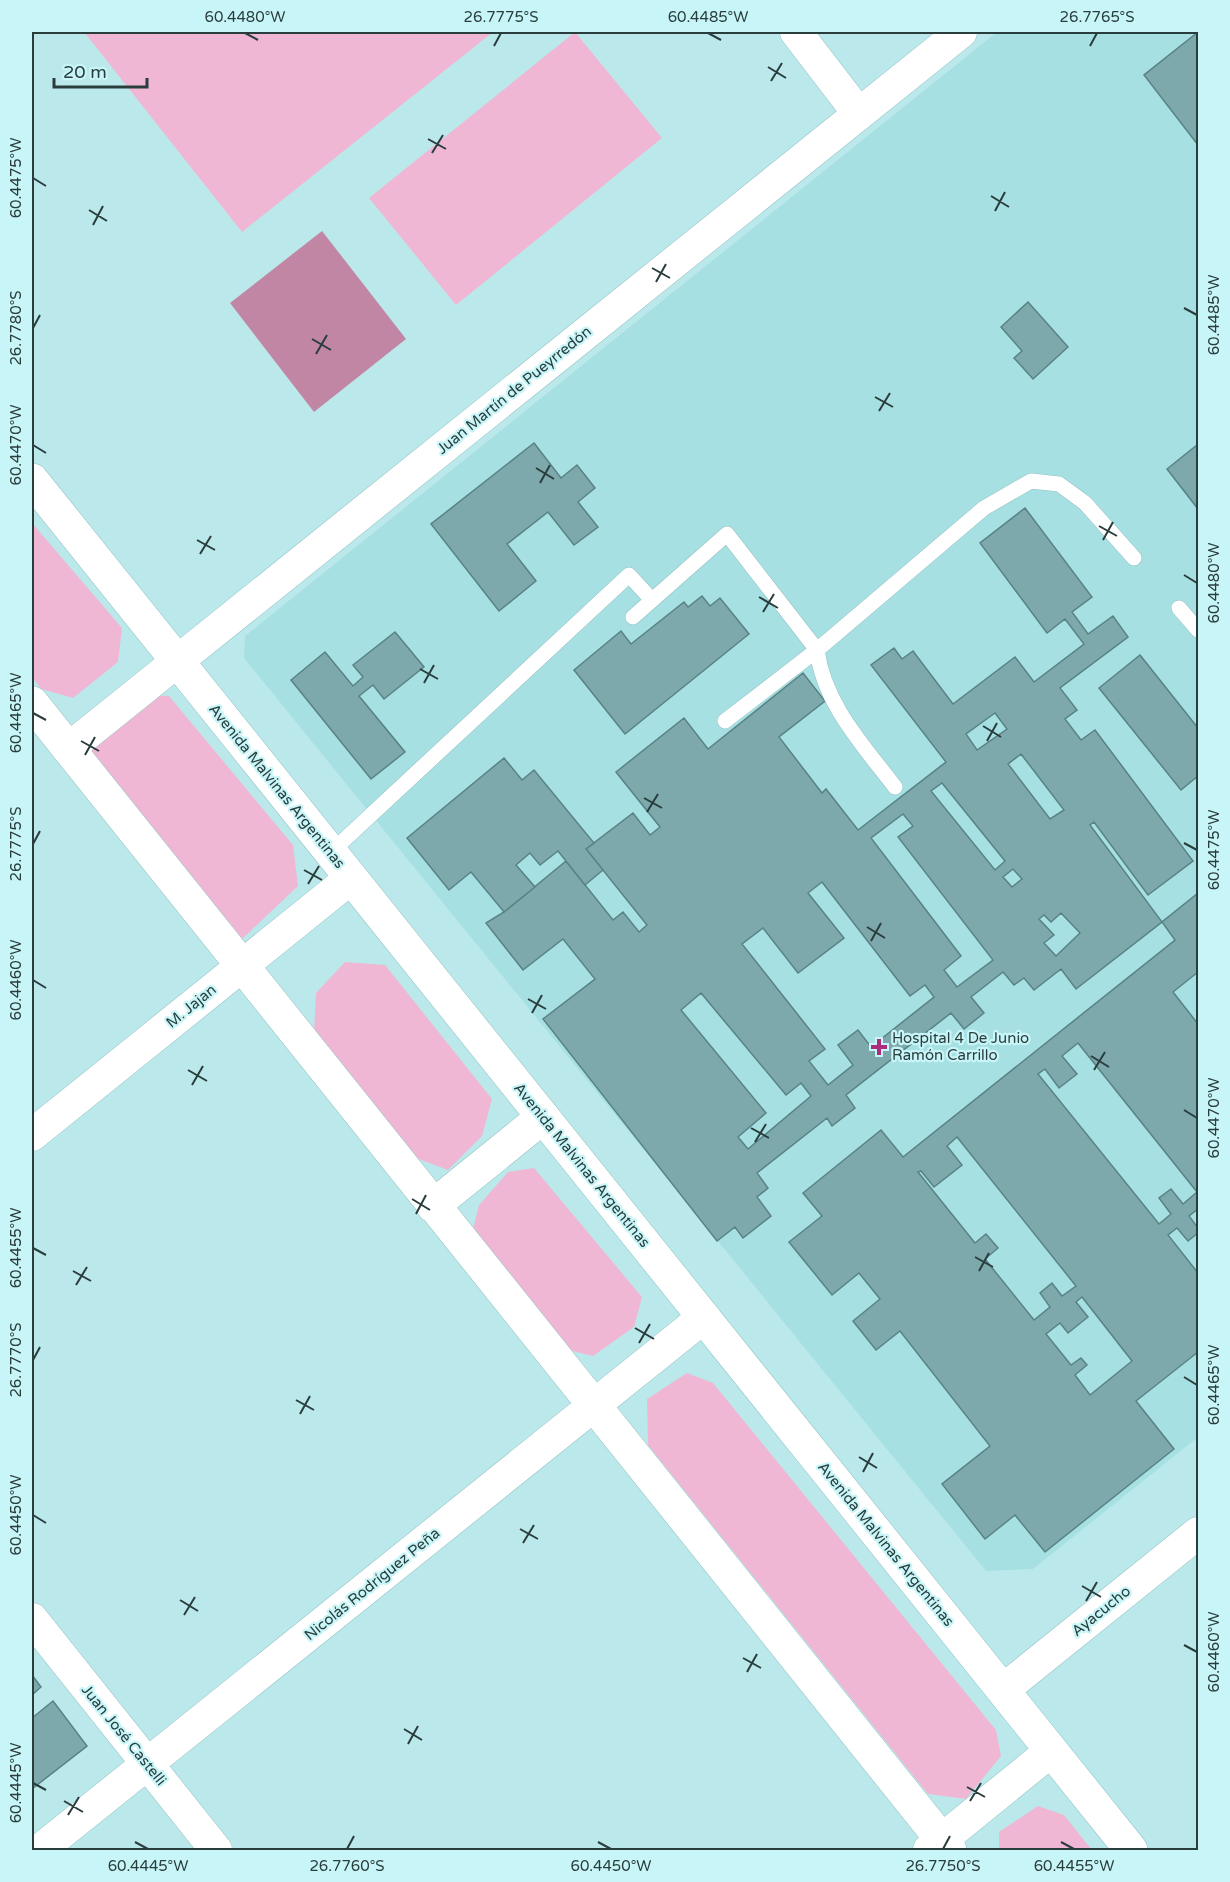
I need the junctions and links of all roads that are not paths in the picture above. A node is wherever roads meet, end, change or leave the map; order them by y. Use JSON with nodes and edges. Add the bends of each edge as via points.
{"nodes":[{"id":1,"x":796,"y":32,"type":"edge"},
{"id":2,"x":961,"y":32,"type":"edge"},
{"id":3,"x":859,"y":114,"type":"junction"},
{"id":4,"x":32,"y":480,"type":"edge"},
{"id":5,"x":1134,"y":558,"type":"dead end"},
{"id":6,"x":652,"y":600,"type":"junction"},
{"id":7,"x":1179,"y":608,"type":"dead end"},
{"id":8,"x":633,"y":617,"type":"dead end"},
{"id":9,"x":1198,"y":630,"type":"edge"},
{"id":10,"x":817,"y":650,"type":"junction"},
{"id":11,"x":177,"y":661,"type":"junction"},
{"id":12,"x":32,"y":704,"type":"edge"},
{"id":13,"x":725,"y":721,"type":"dead end"},
{"id":14,"x":68,"y":749,"type":"junction"},
{"id":15,"x":895,"y":787,"type":"dead end"},
{"id":16,"x":330,"y":853,"type":"junction"},
{"id":17,"x":351,"y":878,"type":"junction"},
{"id":18,"x":242,"y":966,"type":"junction"},
{"id":19,"x":543,"y":1117,"type":"junction"},
{"id":20,"x":32,"y":1135,"type":"edge"},
{"id":21,"x":433,"y":1206,"type":"junction"},
{"id":22,"x":704,"y":1317,"type":"junction"},
{"id":23,"x":594,"y":1407,"type":"junction"},
{"id":24,"x":1198,"y":1533,"type":"edge"},
{"id":25,"x":32,"y":1619,"type":"edge"},
{"id":26,"x":1002,"y":1690,"type":"junction"},
{"id":27,"x":1051,"y":1751,"type":"junction"},
{"id":28,"x":147,"y":1764,"type":"junction"},
{"id":29,"x":940,"y":1847,"type":"edge"},
{"id":30,"x":40,"y":1851,"type":"edge"},
{"id":31,"x":216,"y":1851,"type":"edge"},
{"id":32,"x":1131,"y":1851,"type":"edge"}],
"edges":[{"from":1,"to":3,"type":"street"},
{"from":2,"to":3,"type":"street","name":"Juan Martín de Pueyrredón"},
{"from":3,"to":11,"type":"street","name":"Juan Martín de Pueyrredón"},
{"from":4,"to":11,"type":"main road","name":"Avenida Malvinas Argentinas"},
{"from":5,"to":10,"type":"lane","via":[[1085,503],[1059,484],[1031,481],[984,508]]},
{"from":6,"to":8,"type":"lane"},
{"from":6,"to":10,"type":"lane","via":[[727,534]]},
{"from":6,"to":16,"type":"lane","via":[[629,575]]},
{"from":7,"to":9,"type":"lane"},
{"from":10,"to":13,"type":"lane"},
{"from":10,"to":15,"type":"lane","via":[[820,673],[838,713]]},
{"from":11,"to":14,"type":"street","name":"Juan Martín de Pueyrredón"},
{"from":11,"to":16,"type":"main road","name":"Avenida Malvinas Argentinas"},
{"from":12,"to":14,"type":"main road"},
{"from":14,"to":18,"type":"main road"},
{"from":16,"to":17,"type":"main road","name":"Avenida Malvinas Argentinas"},
{"from":17,"to":18,"type":"street","name":"M. Jajan"},
{"from":17,"to":19,"type":"main road","name":"Avenida Malvinas Argentinas"},
{"from":18,"to":20,"type":"street","name":"M. Jajan"},
{"from":18,"to":21,"type":"main road"},
{"from":19,"to":21,"type":"main road"},
{"from":19,"to":22,"type":"main road","name":"Avenida Malvinas Argentinas"},
{"from":21,"to":23,"type":"main road"},
{"from":22,"to":23,"type":"street","name":"Nicolás Rodríguez Peña"},
{"from":22,"to":26,"type":"main road","name":"Avenida Malvinas Argentinas"},
{"from":23,"to":28,"type":"street","name":"Nicolás Rodríguez Peña"},
{"from":23,"to":29,"type":"main road"},
{"from":24,"to":26,"type":"street","name":"Ayacucho"},
{"from":25,"to":28,"type":"street","name":"Juan José Castelli"},
{"from":26,"to":27,"type":"main road","name":"Avenida Malvinas Argentinas"},
{"from":27,"to":29,"type":"street"},
{"from":27,"to":32,"type":"main road","name":"Avenida Malvinas Argentinas"},
{"from":28,"to":30,"type":"street","name":"Nicolás Rodríguez Peña"},
{"from":28,"to":31,"type":"street","name":"Juan José Castelli"}]}
